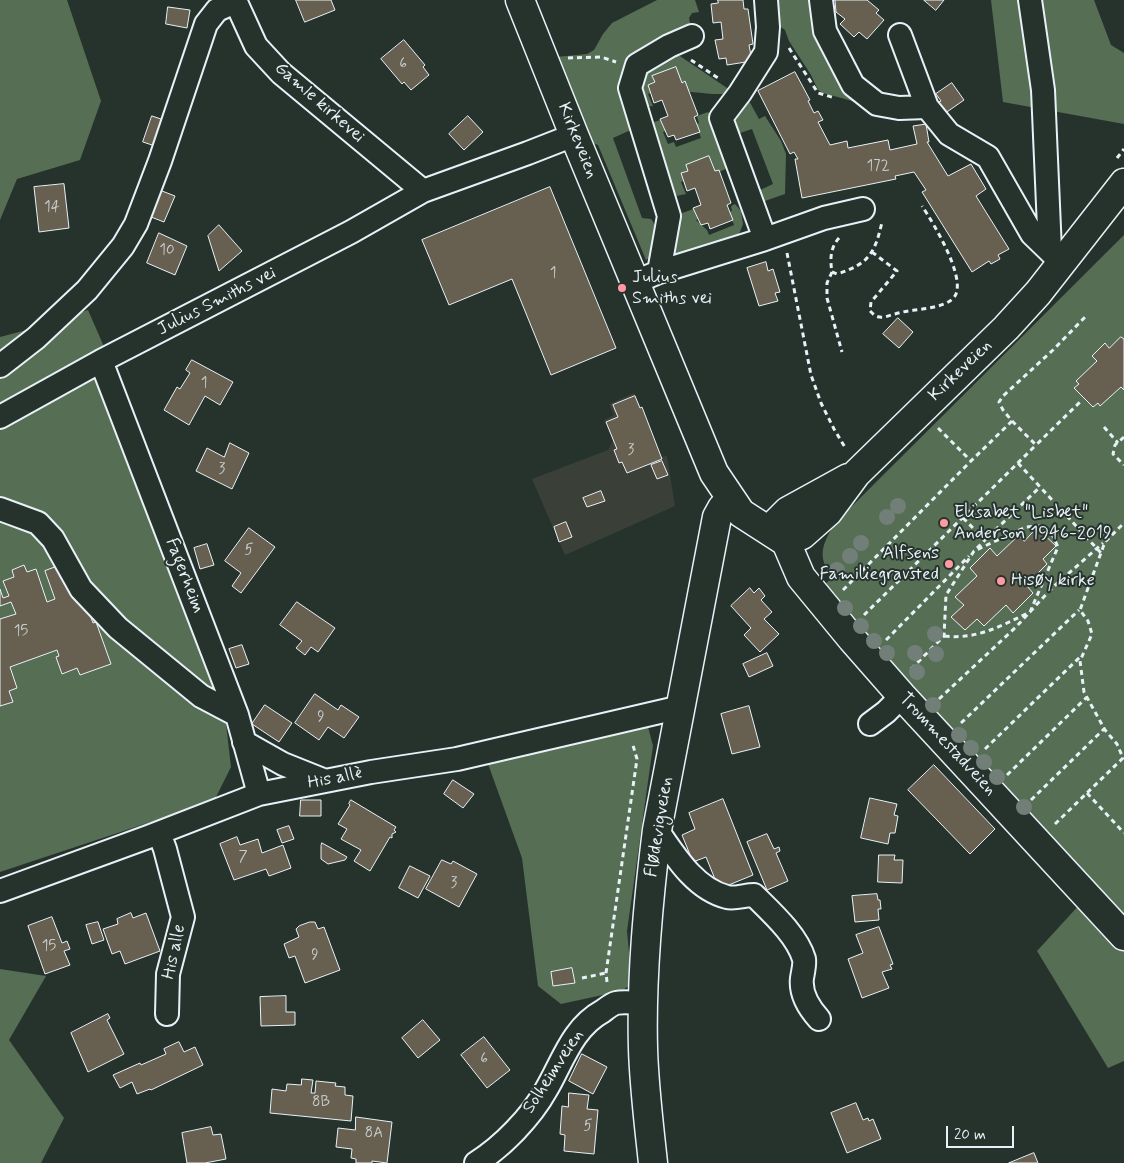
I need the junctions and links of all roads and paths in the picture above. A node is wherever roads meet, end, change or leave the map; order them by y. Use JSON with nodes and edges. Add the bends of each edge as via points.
{"nodes":[{"id":1,"x":520,"y":0,"type":"edge"},
{"id":2,"x":766,"y":0,"type":"edge"},
{"id":3,"x":821,"y":0,"type":"edge"},
{"id":4,"x":1030,"y":0,"type":"edge"},
{"id":5,"x":235,"y":1,"type":"edge"},
{"id":6,"x":768,"y":27,"type":"junction"},
{"id":7,"x":900,"y":35,"type":"dead end"},
{"id":8,"x":692,"y":36,"type":"dead end"},
{"id":9,"x":669,"y":46,"type":"junction"},
{"id":10,"x":544,"y":60,"type":"junction"},
{"id":11,"x":636,"y":68,"type":"junction"},
{"id":12,"x":740,"y":93,"type":"junction"},
{"id":13,"x":836,"y":98,"type":"dead end"},
{"id":14,"x":927,"y":107,"type":"junction"},
{"id":15,"x":574,"y":135,"type":"junction"},
{"id":16,"x":1124,"y":149,"type":"edge"},
{"id":17,"x":1120,"y":171,"type":"edge"},
{"id":18,"x":422,"y":191,"type":"junction"},
{"id":19,"x":922,"y":206,"type":"dead end"},
{"id":20,"x":869,"y":215,"type":"joint"},
{"id":21,"x":773,"y":236,"type":"junction"},
{"id":22,"x":841,"y":236,"type":"dead end"},
{"id":23,"x":872,"y":252,"type":"junction"},
{"id":24,"x":1056,"y":257,"type":"junction"},
{"id":25,"x":832,"y":272,"type":"junction"},
{"id":26,"x":647,"y":277,"type":"junction"},
{"id":27,"x":1087,"y":315,"type":"dead end"},
{"id":28,"x":842,"y":352,"type":"dead end"},
{"id":29,"x":101,"y":361,"type":"junction"},
{"id":30,"x":0,"y":366,"type":"edge"},
{"id":31,"x":1080,"y":402,"type":"dead end"},
{"id":32,"x":921,"y":409,"type":"junction"},
{"id":33,"x":0,"y":417,"type":"edge"},
{"id":34,"x":1012,"y":421,"type":"junction"},
{"id":35,"x":1104,"y":427,"type":"dead end"},
{"id":36,"x":1124,"y":437,"type":"edge"},
{"id":37,"x":1118,"y":443,"type":"junction"},
{"id":38,"x":1036,"y":445,"type":"junction"},
{"id":39,"x":971,"y":461,"type":"junction"},
{"id":40,"x":1018,"y":463,"type":"junction"},
{"id":41,"x":1124,"y":465,"type":"edge"},
{"id":42,"x":850,"y":466,"type":"junction"},
{"id":43,"x":1040,"y":486,"type":"junction"},
{"id":44,"x":730,"y":500,"type":"junction"},
{"id":45,"x":0,"y":509,"type":"edge"},
{"id":46,"x":963,"y":518,"type":"junction"},
{"id":47,"x":1124,"y":523,"type":"edge"},
{"id":48,"x":777,"y":536,"type":"junction"},
{"id":49,"x":985,"y":540,"type":"junction"},
{"id":50,"x":1105,"y":542,"type":"junction"},
{"id":51,"x":1097,"y":549,"type":"junction"},
{"id":52,"x":974,"y":551,"type":"junction"},
{"id":53,"x":1100,"y":553,"type":"junction"},
{"id":54,"x":837,"y":597,"type":"dead end"},
{"id":55,"x":1080,"y":610,"type":"junction"},
{"id":56,"x":1030,"y":612,"type":"junction"},
{"id":57,"x":859,"y":620,"type":"dead end"},
{"id":58,"x":944,"y":636,"type":"junction"},
{"id":59,"x":882,"y":644,"type":"dead end"},
{"id":60,"x":1082,"y":654,"type":"junction"},
{"id":61,"x":905,"y":684,"type":"junction"},
{"id":62,"x":1087,"y":697,"type":"junction"},
{"id":63,"x":935,"y":703,"type":"dead end"},
{"id":64,"x":681,"y":706,"type":"junction"},
{"id":65,"x":237,"y":714,"type":"junction"},
{"id":66,"x":625,"y":720,"type":"junction"},
{"id":67,"x":870,"y":724,"type":"dead end"},
{"id":68,"x":957,"y":727,"type":"dead end"},
{"id":69,"x":1104,"y":728,"type":"junction"},
{"id":70,"x":244,"y":742,"type":"junction"},
{"id":71,"x":981,"y":753,"type":"dead end"},
{"id":72,"x":1004,"y":778,"type":"dead end"},
{"id":73,"x":323,"y":780,"type":"junction"},
{"id":74,"x":1087,"y":793,"type":"junction"},
{"id":75,"x":259,"y":794,"type":"junction"},
{"id":76,"x":1027,"y":804,"type":"dead end"},
{"id":77,"x":657,"y":830,"type":"junction"},
{"id":78,"x":159,"y":833,"type":"junction"},
{"id":79,"x":1124,"y":833,"type":"edge"},
{"id":80,"x":1036,"y":842,"type":"junction"},
{"id":81,"x":0,"y":891,"type":"edge"},
{"id":82,"x":1124,"y":936,"type":"edge"},
{"id":83,"x":606,"y":973,"type":"junction"},
{"id":84,"x":582,"y":978,"type":"dead end"},
{"id":85,"x":616,"y":1003,"type":"junction"},
{"id":86,"x":643,"y":1003,"type":"junction"},
{"id":87,"x":167,"y":1014,"type":"dead end"},
{"id":88,"x":819,"y":1019,"type":"dead end"},
{"id":89,"x":476,"y":1163,"type":"edge"},
{"id":90,"x":652,"y":1163,"type":"edge"}],
"edges":[{"from":1,"to":10,"type":"main road","name":"Kirkeveien"},
{"from":2,"to":6,"type":"street"},
{"from":3,"to":14,"type":"street","via":[[825,31],[853,85],[877,104],[899,108]]},
{"from":4,"to":24,"type":"street","via":[[1043,90]]},
{"from":5,"to":18,"type":"street","name":"Gamle kirkevei","via":[[256,46],[281,73]]},
{"from":5,"to":30,"type":"street","via":[[217,10],[206,24],[160,161],[136,224],[123,246],[87,290],[36,338]]},
{"from":6,"to":12,"type":"street","via":[[766,52]]},
{"from":6,"to":13,"type":"path","via":[[789,48],[818,93]]},
{"from":7,"to":14,"type":"street"},
{"from":8,"to":9,"type":"street"},
{"from":9,"to":11,"type":"street"},
{"from":9,"to":12,"type":"path"},
{"from":10,"to":11,"type":"path","via":[[601,57]]},
{"from":10,"to":15,"type":"main road","name":"Kirkeveien"},
{"from":11,"to":26,"type":"street","via":[[630,88],[669,216]]},
{"from":12,"to":21,"type":"street","via":[[721,118]]},
{"from":14,"to":24,"type":"street","via":[[949,134],[988,157],[1032,234]]},
{"from":15,"to":18,"type":"street","name":"Julius Smiths vei"},
{"from":15,"to":26,"type":"main road","name":"Kirkeveien"},
{"from":16,"to":17,"type":"path"},
{"from":17,"to":24,"type":"main road","name":"Kirkeveien"},
{"from":18,"to":29,"type":"street","name":"Julius Smiths vei","via":[[342,237]]},
{"from":19,"to":23,"type":"path","via":[[936,227],[956,272],[958,281],[954,298],[938,306],[912,309],[884,318],[874,315],[870,311],[870,302],[897,271]]},
{"from":20,"to":21,"type":"street","via":[[824,218]]},
{"from":20,"to":23,"type":"path","via":[[883,219]]},
{"from":21,"to":26,"type":"street"},
{"from":21,"to":42,"type":"path","via":[[792,272],[811,375],[825,412],[847,449]]},
{"from":22,"to":25,"type":"path","via":[[831,252]]},
{"from":23,"to":25,"type":"path","via":[[850,270],[837,274]]},
{"from":24,"to":32,"type":"main road","name":"Kirkeveien","via":[[1038,293]]},
{"from":25,"to":28,"type":"path","via":[[827,283],[827,298]]},
{"from":26,"to":44,"type":"main road","name":"Kirkeveien","via":[[704,450]]},
{"from":27,"to":34,"type":"path","via":[[998,402]]},
{"from":29,"to":33,"type":"street","name":"Julius Smiths vei"},
{"from":29,"to":65,"type":"street","name":"Fagerheim"},
{"from":31,"to":38,"type":"path"},
{"from":32,"to":39,"type":"path"},
{"from":32,"to":42,"type":"main road","name":"Kirkeveien"},
{"from":34,"to":38,"type":"path"},
{"from":34,"to":39,"type":"path"},
{"from":35,"to":37,"type":"path"},
{"from":36,"to":37,"type":"path"},
{"from":37,"to":41,"type":"path","via":[[1113,454]]},
{"from":38,"to":40,"type":"path"},
{"from":39,"to":54,"type":"path"},
{"from":40,"to":43,"type":"path"},
{"from":40,"to":46,"type":"path"},
{"from":42,"to":48,"type":"main road","name":"Kirkeveien","via":[[828,512],[802,535]]},
{"from":43,"to":49,"type":"path"},
{"from":43,"to":51,"type":"path"},
{"from":44,"to":48,"type":"main road","name":"Kirkeveien","via":[[741,513]]},
{"from":44,"to":64,"type":"main road","name":"Flødevigveien","via":[[717,517]]},
{"from":45,"to":65,"type":"street","via":[[38,523],[52,539],[81,589],[118,628],[201,696]]},
{"from":46,"to":49,"type":"path"},
{"from":46,"to":57,"type":"path"},
{"from":47,"to":50,"type":"path"},
{"from":48,"to":61,"type":"main road","name":"Trommestadveien","via":[[801,577],[852,639]]},
{"from":49,"to":52,"type":"path"},
{"from":50,"to":51,"type":"path"},
{"from":50,"to":53,"type":"path"},
{"from":51,"to":53,"type":"path"},
{"from":51,"to":56,"type":"path"},
{"from":52,"to":56,"type":"path","via":[[1026,526],[1041,526],[1052,534],[1058,547]]},
{"from":52,"to":58,"type":"path","via":[[946,595]]},
{"from":52,"to":59,"type":"path"},
{"from":53,"to":55,"type":"path"},
{"from":55,"to":60,"type":"path","via":[[1092,634]]},
{"from":55,"to":68,"type":"path"},
{"from":56,"to":58,"type":"path","via":[[980,634]]},
{"from":56,"to":63,"type":"path"},
{"from":58,"to":61,"type":"path"},
{"from":60,"to":62,"type":"path","via":[[1080,670]]},
{"from":60,"to":71,"type":"path"},
{"from":61,"to":67,"type":"street","via":[[886,712]]},
{"from":61,"to":80,"type":"main road","name":"Trommestadveien"},
{"from":62,"to":69,"type":"path"},
{"from":62,"to":72,"type":"path"},
{"from":64,"to":66,"type":"street","name":"His allè"},
{"from":64,"to":77,"type":"main road","name":"Flødevigveien"},
{"from":65,"to":70,"type":"street","name":"Fagerheim"},
{"from":66,"to":73,"type":"street","name":"His allè","via":[[457,759]]},
{"from":66,"to":83,"type":"path","via":[[637,759]]},
{"from":69,"to":74,"type":"path","via":[[1123,758]]},
{"from":69,"to":76,"type":"path"},
{"from":70,"to":73,"type":"street","via":[[283,764]]},
{"from":70,"to":75,"type":"street","name":"Fagerheim"},
{"from":73,"to":75,"type":"street","name":"His allè"},
{"from":74,"to":79,"type":"path"},
{"from":74,"to":80,"type":"path"},
{"from":75,"to":78,"type":"street","name":"His allè"},
{"from":77,"to":86,"type":"main road","name":"Flødevigveien"},
{"from":77,"to":88,"type":"street","via":[[700,885],[728,897],[754,895],[772,913],[799,946],[804,961],[803,993],[808,1007]]},
{"from":78,"to":81,"type":"street","name":"His allè"},
{"from":78,"to":87,"type":"street","name":"His alle","via":[[183,917],[168,974]]},
{"from":80,"to":82,"type":"main road","name":"Trommestadveien"},
{"from":83,"to":84,"type":"path"},
{"from":83,"to":85,"type":"path","via":[[607,988]]},
{"from":85,"to":86,"type":"street"},
{"from":85,"to":89,"type":"street","name":"Solheimveien","via":[[583,1026],[529,1114],[506,1140]]},
{"from":86,"to":90,"type":"main road","name":"Flødevigveien","via":[[643,1050]]}]}
